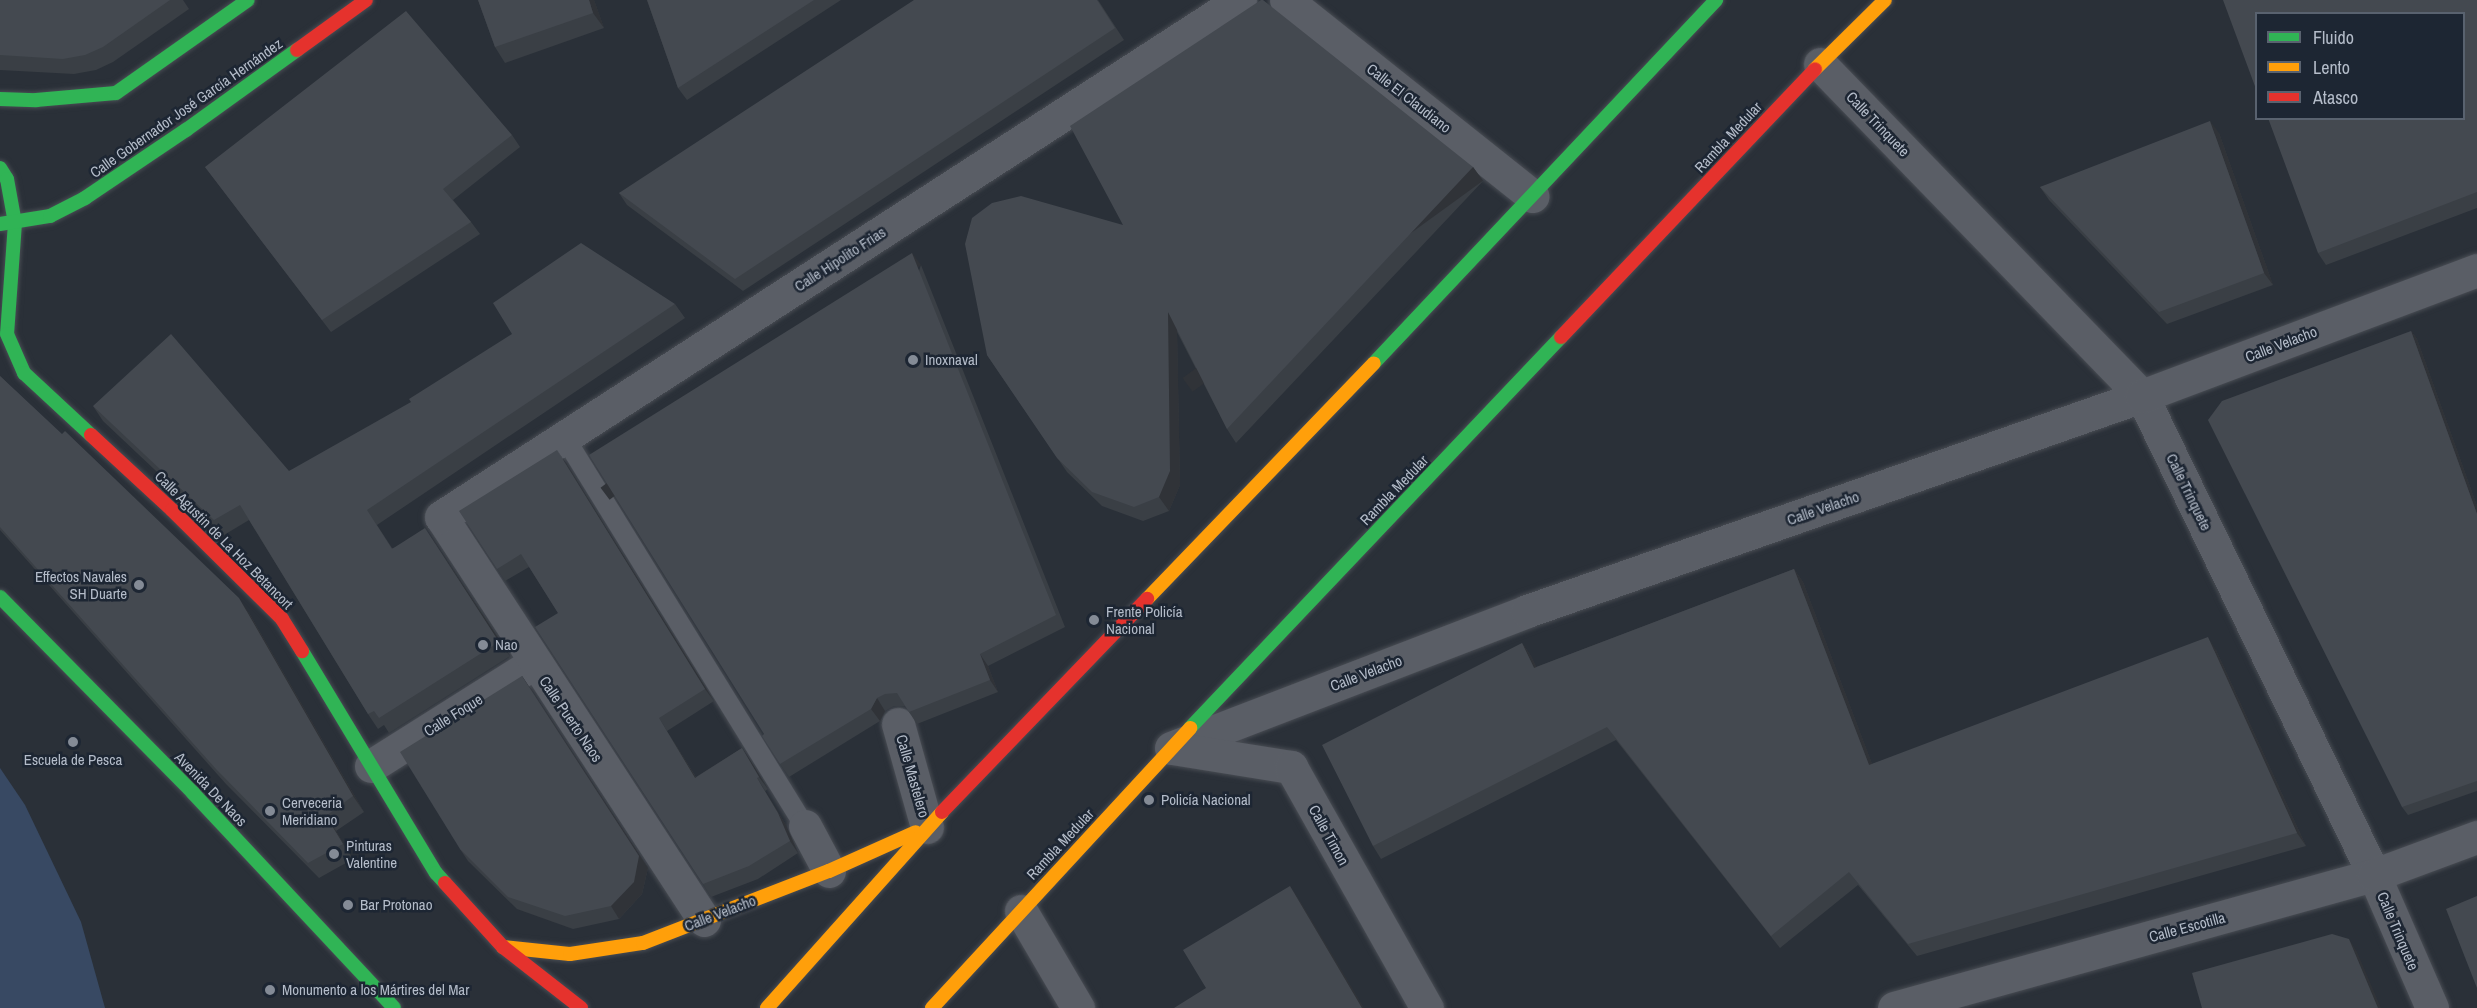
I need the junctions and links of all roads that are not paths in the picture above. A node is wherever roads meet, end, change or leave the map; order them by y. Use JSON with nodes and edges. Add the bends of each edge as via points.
{"nodes":[{"id":1,"x":248,"y":0,"type":"edge"},
{"id":2,"x":366,"y":0,"type":"edge"},
{"id":3,"x":1240,"y":0,"type":"edge"},
{"id":4,"x":1286,"y":0,"type":"edge"},
{"id":5,"x":1716,"y":0,"type":"edge"},
{"id":6,"x":1885,"y":0,"type":"edge"},
{"id":7,"x":1820,"y":64,"type":"junction"},
{"id":8,"x":0,"y":99,"type":"edge"},
{"id":9,"x":0,"y":168,"type":"edge"},
{"id":10,"x":1532,"y":195,"type":"junction"},
{"id":11,"x":15,"y":223,"type":"junction"},
{"id":12,"x":0,"y":224,"type":"edge"},
{"id":13,"x":2477,"y":270,"type":"edge"},
{"id":14,"x":2142,"y":396,"type":"junction"},
{"id":15,"x":565,"y":438,"type":"junction"},
{"id":16,"x":441,"y":517,"type":"joint"},
{"id":17,"x":0,"y":597,"type":"edge"},
{"id":18,"x":534,"y":663,"type":"junction"},
{"id":19,"x":898,"y":724,"type":"dead end"},
{"id":20,"x":1171,"y":748,"type":"junction"},
{"id":21,"x":371,"y":766,"type":"junction"},
{"id":22,"x":805,"y":826,"type":"joint"},
{"id":23,"x":927,"y":827,"type":"junction"},
{"id":24,"x":2477,"y":837,"type":"edge"},
{"id":25,"x":829,"y":871,"type":"junction"},
{"id":26,"x":2374,"y":875,"type":"junction"},
{"id":27,"x":1021,"y":911,"type":"junction"},
{"id":28,"x":704,"y":920,"type":"junction"},
{"id":29,"x":503,"y":946,"type":"junction"},
{"id":30,"x":394,"y":1008,"type":"edge"},
{"id":31,"x":581,"y":1008,"type":"edge"},
{"id":32,"x":767,"y":1008,"type":"edge"},
{"id":33,"x":933,"y":1008,"type":"edge"},
{"id":34,"x":1078,"y":1008,"type":"edge"},
{"id":35,"x":1427,"y":1008,"type":"edge"},
{"id":36,"x":1894,"y":1008,"type":"edge"},
{"id":37,"x":2432,"y":1008,"type":"edge"}],
"edges":[{"from":1,"to":8,"type":"main road","via":[[116,93]]},
{"from":2,"to":11,"type":"main road","name":"Calle Gobernador José García Hernández","via":[[85,198],[50,216]]},
{"from":3,"to":15,"type":"street","name":"Calle Hipolito Frias"},
{"from":4,"to":10,"type":"street","name":"Calle El Claudiano"},
{"from":5,"to":10,"type":"main road"},
{"from":6,"to":7,"type":"main road","name":"Rambla Medular"},
{"from":7,"to":14,"type":"street","name":"Calle Trinquete"},
{"from":7,"to":20,"type":"main road","name":"Rambla Medular"},
{"from":9,"to":11,"type":"main road","name":"Calle Agustin de La Hoz Betancort","via":[[7,179]]},
{"from":10,"to":23,"type":"main road"},
{"from":11,"to":12,"type":"main road","name":"Calle Gobernador José García Hernández"},
{"from":11,"to":21,"type":"main road","name":"Calle Agustin de La Hoz Betancort","via":[[7,334],[24,373],[204,540],[282,619]]},
{"from":13,"to":14,"type":"street","name":"Calle Velacho"},
{"from":14,"to":20,"type":"street","name":"Calle Velacho","via":[[1527,611]]},
{"from":14,"to":26,"type":"street","name":"Calle Trinquete"},
{"from":15,"to":16,"type":"street","name":"Calle Hipolito Frias"},
{"from":15,"to":22,"type":"lane"},
{"from":16,"to":18,"type":"street","name":"Calle Puerto Naos"},
{"from":17,"to":30,"type":"main road","name":"Avenida De Naos","via":[[193,793]]},
{"from":18,"to":21,"type":"street","name":"Calle Foque"},
{"from":18,"to":28,"type":"street","name":"Calle Puerto Naos"},
{"from":19,"to":23,"type":"street","name":"Calle Mastelero"},
{"from":20,"to":27,"type":"main road","name":"Rambla Medular"},
{"from":20,"to":35,"type":"street","name":"Calle Timon","via":[[1291,767]]},
{"from":21,"to":29,"type":"main road","name":"Calle Agustin de La Hoz Betancort","via":[[436,873]]},
{"from":22,"to":25,"type":"street"},
{"from":23,"to":25,"type":"main road","name":"Calle Velacho"},
{"from":23,"to":32,"type":"main road"},
{"from":24,"to":26,"type":"street","name":"Calle Escotilla"},
{"from":25,"to":28,"type":"main road","name":"Calle Velacho"},
{"from":26,"to":36,"type":"street","name":"Calle Escotilla"},
{"from":26,"to":37,"type":"street","name":"Calle Trinquete"},
{"from":27,"to":33,"type":"main road","name":"Rambla Medular"},
{"from":27,"to":34,"type":"street"},
{"from":28,"to":29,"type":"main road","name":"Calle Velacho","via":[[643,943],[570,954]]},
{"from":29,"to":31,"type":"main road","name":"Calle Agustin de La Hoz Betancort"}]}
